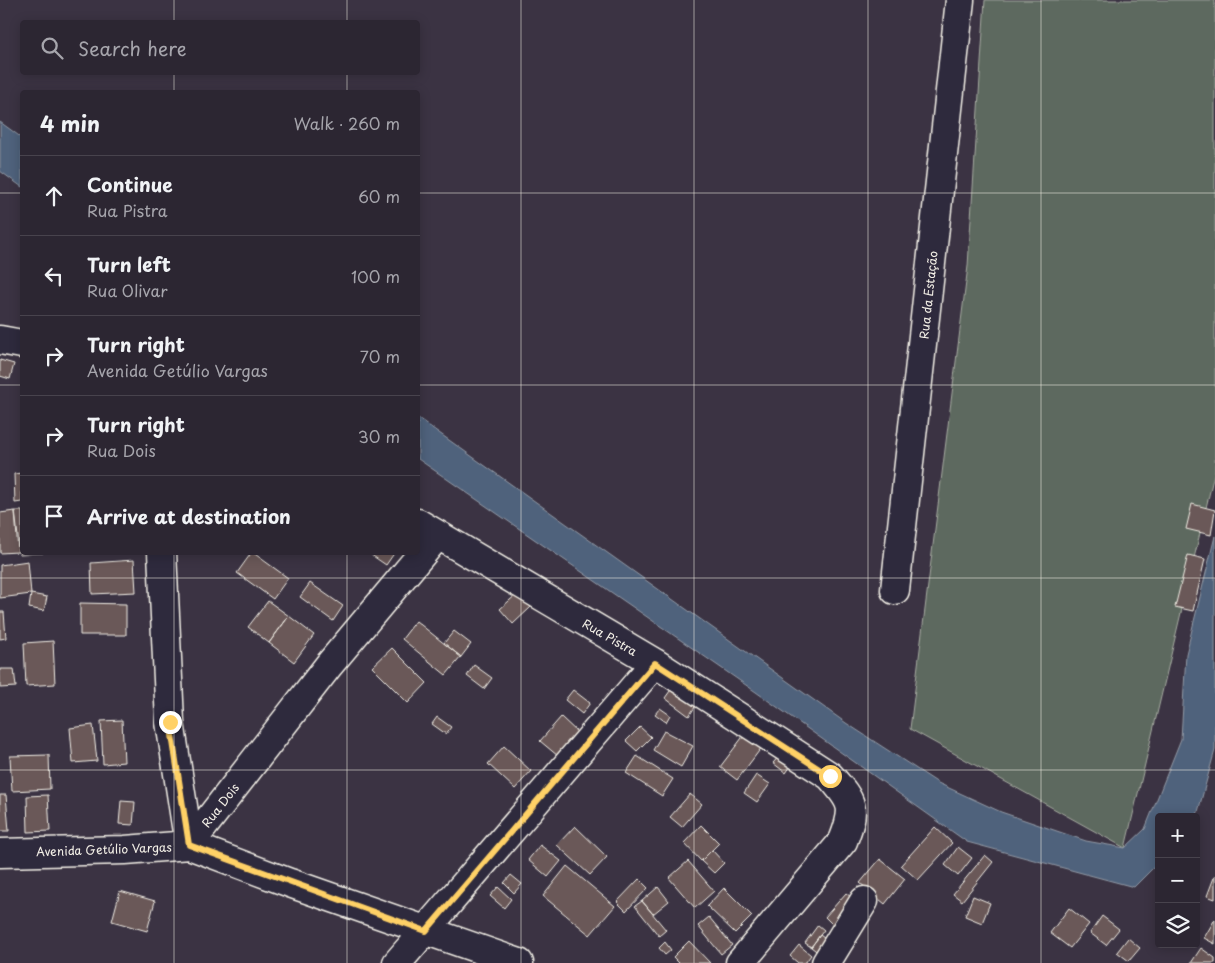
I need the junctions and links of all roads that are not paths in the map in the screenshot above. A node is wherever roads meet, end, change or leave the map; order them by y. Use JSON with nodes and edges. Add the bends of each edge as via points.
{"nodes":[{"id":1,"x":960,"y":0,"type":"edge"},
{"id":2,"x":0,"y":340,"type":"edge"},
{"id":3,"x":20,"y":344,"type":"edge"},
{"id":4,"x":428,"y":530,"type":"edge"},
{"id":5,"x":420,"y":541,"type":"edge"},
{"id":6,"x":162,"y":555,"type":"edge"},
{"id":7,"x":410,"y":555,"type":"edge"},
{"id":8,"x":895,"y":590,"type":"dead end"},
{"id":9,"x":655,"y":663,"type":"junction"},
{"id":10,"x":189,"y":845,"type":"junction"},
{"id":11,"x":0,"y":853,"type":"edge"},
{"id":12,"x":864,"y":901,"type":"dead end"},
{"id":13,"x":426,"y":931,"type":"junction"},
{"id":14,"x":397,"y":963,"type":"edge"},
{"id":15,"x":518,"y":963,"type":"edge"},
{"id":16,"x":740,"y":963,"type":"edge"},
{"id":17,"x":826,"y":963,"type":"edge"}],
"edges":[{"from":1,"to":8,"type":"street","name":"Rua da Estação"},
{"from":2,"to":3,"type":"street"},
{"from":4,"to":5,"type":"street","name":"Rua Dois"},
{"from":4,"to":9,"type":"street","name":"Rua Pistra"},
{"from":6,"to":10,"type":"street","name":"Rua Dois","via":[[170,722]]},
{"from":7,"to":10,"type":"street","name":"Rua Dois"},
{"from":9,"to":13,"type":"street"},
{"from":9,"to":16,"type":"street","name":"Rua Pistra","via":[[830,776],[846,794],[853,816],[843,841]]},
{"from":10,"to":11,"type":"street","name":"Avenida Getúlio Vargas"},
{"from":10,"to":13,"type":"street","name":"Avenida Getúlio Vargas"},
{"from":12,"to":17,"type":"street"},
{"from":13,"to":14,"type":"street"},
{"from":13,"to":15,"type":"street","name":"Avenida Getúlio Vargas"}]}
